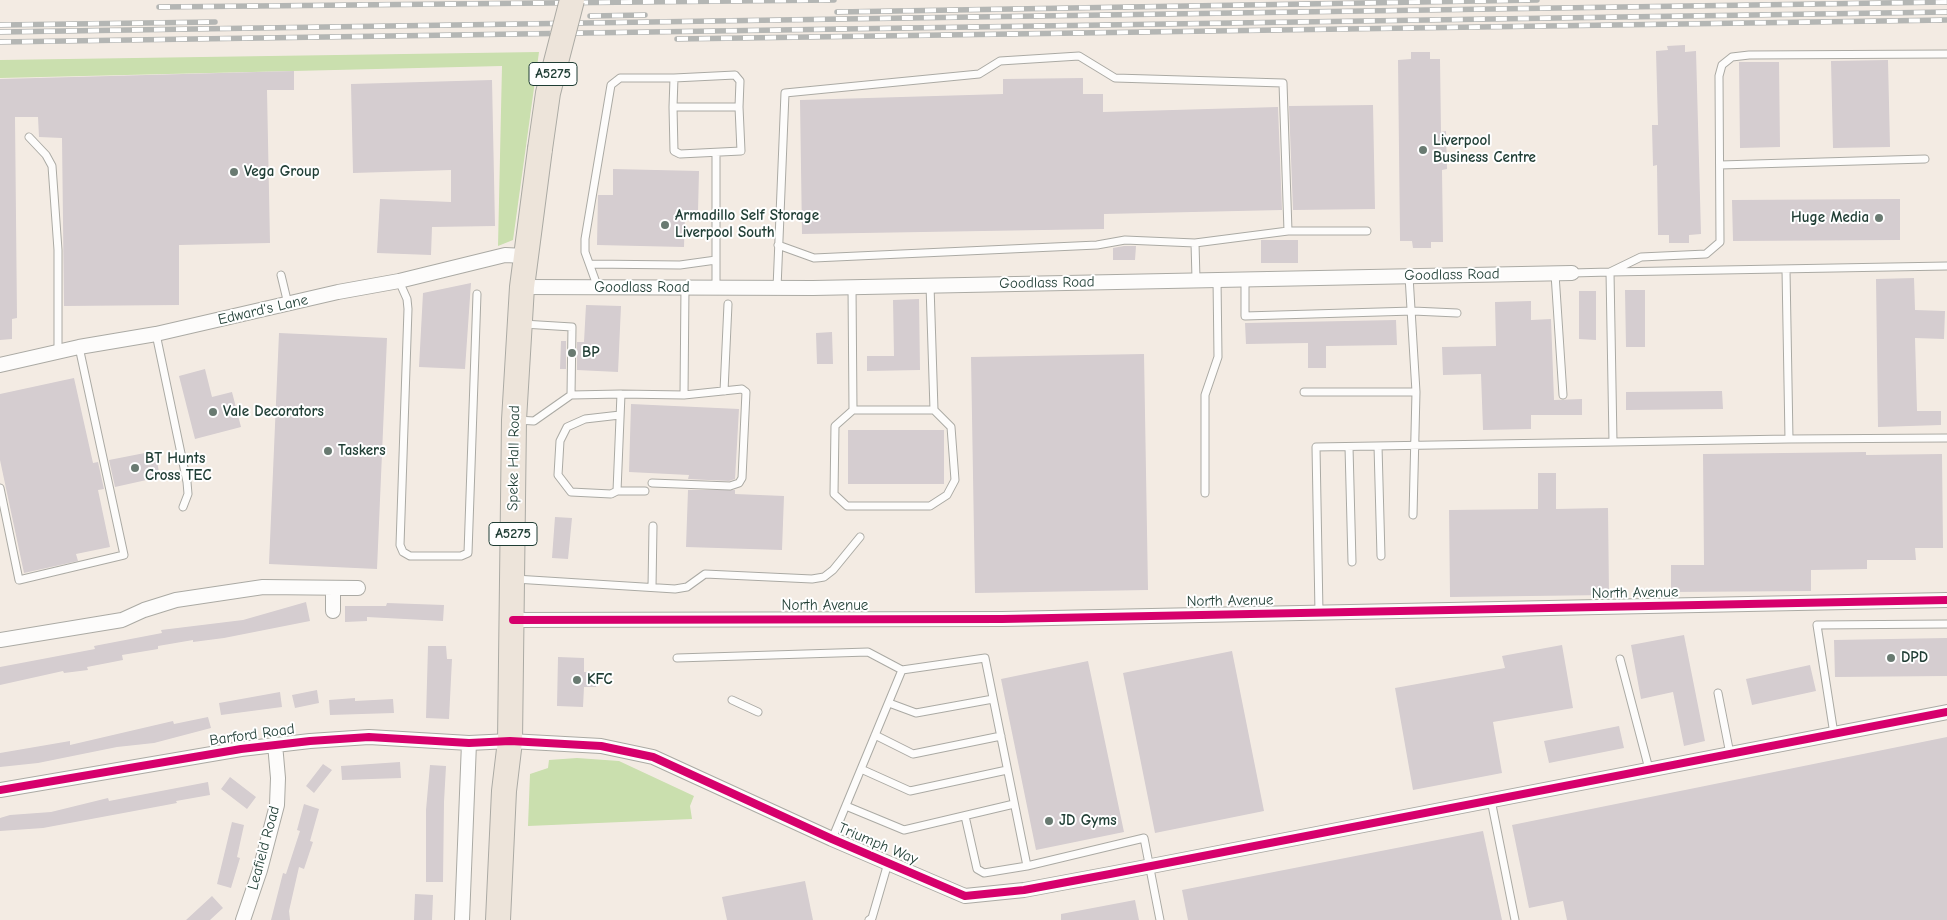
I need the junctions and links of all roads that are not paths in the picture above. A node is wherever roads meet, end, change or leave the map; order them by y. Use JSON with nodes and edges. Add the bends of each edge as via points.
{"nodes":[{"id":1,"x":572,"y":0,"type":"edge"},
{"id":2,"x":1947,"y":54,"type":"edge"},
{"id":3,"x":674,"y":78,"type":"junction"},
{"id":4,"x":739,"y":106,"type":"junction"},
{"id":5,"x":673,"y":107,"type":"junction"},
{"id":6,"x":29,"y":137,"type":"dead end"},
{"id":7,"x":716,"y":153,"type":"junction"},
{"id":8,"x":1926,"y":159,"type":"dead end"},
{"id":9,"x":1720,"y":165,"type":"junction"},
{"id":10,"x":1288,"y":231,"type":"junction"},
{"id":11,"x":1367,"y":231,"type":"dead end"},
{"id":12,"x":1195,"y":244,"type":"junction"},
{"id":13,"x":778,"y":245,"type":"junction"},
{"id":14,"x":525,"y":256,"type":"junction"},
{"id":15,"x":716,"y":260,"type":"junction"},
{"id":16,"x":590,"y":264,"type":"junction"},
{"id":17,"x":1947,"y":266,"type":"edge"},
{"id":18,"x":1786,"y":270,"type":"junction"},
{"id":19,"x":1610,"y":272,"type":"junction"},
{"id":20,"x":1572,"y":273,"type":"joint"},
{"id":21,"x":1555,"y":274,"type":"junction"},
{"id":22,"x":281,"y":275,"type":"dead end"},
{"id":23,"x":1409,"y":275,"type":"junction"},
{"id":24,"x":1244,"y":278,"type":"junction"},
{"id":25,"x":1217,"y":279,"type":"junction"},
{"id":26,"x":1196,"y":280,"type":"junction"},
{"id":27,"x":399,"y":281,"type":"junction"},
{"id":28,"x":930,"y":285,"type":"junction"},
{"id":29,"x":522,"y":286,"type":"junction"},
{"id":30,"x":852,"y":286,"type":"junction"},
{"id":31,"x":685,"y":287,"type":"junction"},
{"id":32,"x":716,"y":287,"type":"junction"},
{"id":33,"x":598,"y":288,"type":"junction"},
{"id":34,"x":777,"y":288,"type":"junction"},
{"id":35,"x":477,"y":294,"type":"dead end"},
{"id":36,"x":288,"y":304,"type":"junction"},
{"id":37,"x":728,"y":304,"type":"dead end"},
{"id":38,"x":1413,"y":311,"type":"junction"},
{"id":39,"x":1457,"y":312,"type":"dead end"},
{"id":40,"x":520,"y":324,"type":"junction"},
{"id":41,"x":156,"y":334,"type":"junction"},
{"id":42,"x":79,"y":347,"type":"junction"},
{"id":43,"x":58,"y":352,"type":"junction"},
{"id":44,"x":0,"y":365,"type":"edge"},
{"id":45,"x":724,"y":392,"type":"junction"},
{"id":46,"x":1304,"y":392,"type":"dead end"},
{"id":47,"x":1416,"y":392,"type":"junction"},
{"id":48,"x":621,"y":394,"type":"junction"},
{"id":49,"x":571,"y":395,"type":"junction"},
{"id":50,"x":684,"y":395,"type":"junction"},
{"id":51,"x":1563,"y":395,"type":"dead end"},
{"id":52,"x":853,"y":410,"type":"junction"},
{"id":53,"x":934,"y":410,"type":"junction"},
{"id":54,"x":620,"y":415,"type":"junction"},
{"id":55,"x":514,"y":420,"type":"junction"},
{"id":56,"x":1947,"y":438,"type":"edge"},
{"id":57,"x":1789,"y":439,"type":"junction"},
{"id":58,"x":1612,"y":442,"type":"junction"},
{"id":59,"x":1414,"y":445,"type":"junction"},
{"id":60,"x":1349,"y":446,"type":"junction"},
{"id":61,"x":1378,"y":446,"type":"junction"},
{"id":62,"x":652,"y":483,"type":"dead end"},
{"id":63,"x":0,"y":488,"type":"edge"},
{"id":64,"x":617,"y":491,"type":"junction"},
{"id":65,"x":645,"y":492,"type":"dead end"},
{"id":66,"x":1205,"y":493,"type":"dead end"},
{"id":67,"x":183,"y":507,"type":"dead end"},
{"id":68,"x":1413,"y":515,"type":"dead end"},
{"id":69,"x":653,"y":526,"type":"dead end"},
{"id":70,"x":860,"y":537,"type":"dead end"},
{"id":71,"x":1381,"y":556,"type":"dead end"},
{"id":72,"x":1352,"y":562,"type":"dead end"},
{"id":73,"x":513,"y":578,"type":"junction"},
{"id":74,"x":652,"y":587,"type":"junction"},
{"id":75,"x":333,"y":588,"type":"junction"},
{"id":76,"x":358,"y":588,"type":"dead end"},
{"id":77,"x":1947,"y":600,"type":"edge"},
{"id":78,"x":333,"y":611,"type":"dead end"},
{"id":79,"x":1319,"y":613,"type":"junction"},
{"id":80,"x":513,"y":620,"type":"junction"},
{"id":81,"x":1947,"y":624,"type":"edge"},
{"id":82,"x":0,"y":640,"type":"edge"},
{"id":83,"x":677,"y":658,"type":"dead end"},
{"id":84,"x":1620,"y":659,"type":"dead end"},
{"id":85,"x":902,"y":670,"type":"junction"},
{"id":86,"x":1718,"y":693,"type":"dead end"},
{"id":87,"x":993,"y":699,"type":"junction"},
{"id":88,"x":732,"y":700,"type":"dead end"},
{"id":89,"x":889,"y":703,"type":"junction"},
{"id":90,"x":758,"y":712,"type":"dead end"},
{"id":91,"x":1947,"y":712,"type":"edge"},
{"id":92,"x":1834,"y":734,"type":"junction"},
{"id":93,"x":875,"y":735,"type":"junction"},
{"id":94,"x":1001,"y":736,"type":"junction"},
{"id":95,"x":510,"y":741,"type":"junction"},
{"id":96,"x":469,"y":743,"type":"junction"},
{"id":97,"x":274,"y":744,"type":"junction"},
{"id":98,"x":1730,"y":754,"type":"junction"},
{"id":99,"x":861,"y":769,"type":"junction"},
{"id":100,"x":1649,"y":769,"type":"junction"},
{"id":101,"x":1008,"y":770,"type":"junction"},
{"id":102,"x":0,"y":790,"type":"edge"},
{"id":103,"x":1491,"y":800,"type":"junction"},
{"id":104,"x":1014,"y":804,"type":"junction"},
{"id":105,"x":846,"y":806,"type":"junction"},
{"id":106,"x":965,"y":816,"type":"junction"},
{"id":107,"x":832,"y":839,"type":"junction"},
{"id":108,"x":888,"y":863,"type":"junction"},
{"id":109,"x":1027,"y":866,"type":"junction"},
{"id":110,"x":1148,"y":866,"type":"junction"},
{"id":111,"x":243,"y":920,"type":"edge"},
{"id":112,"x":462,"y":920,"type":"edge"},
{"id":113,"x":498,"y":920,"type":"edge"},
{"id":114,"x":869,"y":920,"type":"edge"},
{"id":115,"x":1160,"y":920,"type":"edge"},
{"id":116,"x":1516,"y":920,"type":"edge"}],
"edges":[{"from":1,"to":14,"type":"highway","name":"Speke Hall Road","number":"A5275","bridge":true,"via":[[548,93]]},
{"from":2,"to":9,"type":"lane","via":[[1732,57],[1722,65],[1719,76]]},
{"from":3,"to":4,"type":"lane","via":[[736,75],[740,81]]},
{"from":3,"to":5,"type":"lane"},
{"from":3,"to":16,"type":"lane","via":[[620,78],[611,85],[585,239]]},
{"from":4,"to":5,"type":"lane"},
{"from":4,"to":7,"type":"lane","via":[[741,151]]},
{"from":5,"to":7,"type":"lane","via":[[674,151],[680,154]]},
{"from":6,"to":43,"type":"lane","via":[[52,166],[58,250]]},
{"from":7,"to":15,"type":"lane"},
{"from":8,"to":9,"type":"lane"},
{"from":9,"to":19,"type":"lane","via":[[1720,242],[1706,254],[1641,257]]},
{"from":10,"to":11,"type":"lane"},
{"from":10,"to":12,"type":"lane"},
{"from":10,"to":13,"type":"lane","via":[[1283,83],[1115,78],[1079,56],[1000,61],[979,74],[785,93]]},
{"from":12,"to":13,"type":"lane","via":[[1125,240],[1098,245],[814,258]]},
{"from":12,"to":26,"type":"lane"},
{"from":13,"to":34,"type":"lane"},
{"from":14,"to":27,"type":"street","name":"Edward's Lane","via":[[505,255]]},
{"from":14,"to":29,"type":"highway","name":"Speke Hall Road","number":"A5275"},
{"from":15,"to":16,"type":"lane","via":[[680,265]]},
{"from":15,"to":32,"type":"lane"},
{"from":16,"to":33,"type":"lane"},
{"from":17,"to":18,"type":"lane"},
{"from":18,"to":19,"type":"lane"},
{"from":18,"to":57,"type":"lane"},
{"from":19,"to":20,"type":"lane"},
{"from":19,"to":58,"type":"lane"},
{"from":20,"to":21,"type":"street","name":"Goodlass Road"},
{"from":21,"to":23,"type":"street","name":"Goodlass Road"},
{"from":21,"to":51,"type":"lane"},
{"from":22,"to":36,"type":"lane"},
{"from":23,"to":24,"type":"street","name":"Goodlass Road"},
{"from":23,"to":38,"type":"lane"},
{"from":24,"to":25,"type":"street","name":"Goodlass Road"},
{"from":24,"to":38,"type":"lane","via":[[1245,316]]},
{"from":25,"to":26,"type":"street","name":"Goodlass Road"},
{"from":25,"to":66,"type":"lane","via":[[1218,357],[1205,395]]},
{"from":26,"to":28,"type":"street","name":"Goodlass Road"},
{"from":27,"to":35,"type":"lane","via":[[408,309],[400,545],[410,556],[461,556],[468,553]]},
{"from":27,"to":36,"type":"street","name":"Edward's Lane"},
{"from":28,"to":30,"type":"street","name":"Goodlass Road"},
{"from":28,"to":53,"type":"lane"},
{"from":29,"to":33,"type":"street","name":"Goodlass Road"},
{"from":29,"to":40,"type":"highway","name":"Speke Hall Road","number":"A5275"},
{"from":30,"to":34,"type":"street","name":"Goodlass Road"},
{"from":30,"to":52,"type":"lane"},
{"from":31,"to":32,"type":"street","name":"Goodlass Road"},
{"from":31,"to":33,"type":"street","name":"Goodlass Road"},
{"from":31,"to":50,"type":"lane"},
{"from":32,"to":34,"type":"street","name":"Goodlass Road"},
{"from":36,"to":41,"type":"street","name":"Edward's Lane"},
{"from":37,"to":45,"type":"lane"},
{"from":38,"to":39,"type":"lane"},
{"from":38,"to":47,"type":"lane"},
{"from":40,"to":49,"type":"lane","via":[[572,327]]},
{"from":40,"to":55,"type":"highway","name":"Speke Hall Road","number":"A5275"},
{"from":41,"to":42,"type":"street","name":"Edward's Lane"},
{"from":41,"to":67,"type":"lane","via":[[187,482],[188,494]]},
{"from":42,"to":43,"type":"street","name":"Edward's Lane"},
{"from":42,"to":63,"type":"lane","via":[[124,555],[19,580]]},
{"from":43,"to":44,"type":"street","name":"Edward's Lane"},
{"from":45,"to":50,"type":"lane"},
{"from":45,"to":62,"type":"lane","via":[[742,389],[746,392],[742,478],[739,483],[730,486]]},
{"from":46,"to":47,"type":"lane"},
{"from":47,"to":59,"type":"lane"},
{"from":48,"to":49,"type":"lane"},
{"from":48,"to":50,"type":"lane"},
{"from":48,"to":54,"type":"lane"},
{"from":49,"to":55,"type":"lane","via":[[534,421]]},
{"from":52,"to":53,"type":"lane"},
{"from":52,"to":53,"type":"lane","via":[[835,426],[834,494],[847,506],[930,506],[947,495],[955,480],[952,427]]},
{"from":54,"to":64,"type":"lane"},
{"from":54,"to":64,"type":"lane","via":[[585,419],[567,427],[560,441],[558,475],[571,492],[611,494]]},
{"from":55,"to":73,"type":"highway","name":"Speke Hall Road","number":"A5275"},
{"from":56,"to":57,"type":"lane"},
{"from":57,"to":58,"type":"lane"},
{"from":58,"to":59,"type":"lane"},
{"from":59,"to":61,"type":"lane"},
{"from":59,"to":68,"type":"lane"},
{"from":60,"to":61,"type":"lane"},
{"from":60,"to":72,"type":"lane"},
{"from":60,"to":79,"type":"lane","via":[[1316,447]]},
{"from":61,"to":71,"type":"lane"},
{"from":64,"to":65,"type":"lane"},
{"from":69,"to":74,"type":"lane"},
{"from":70,"to":74,"type":"lane","via":[[824,577],[705,574],[687,587]]},
{"from":73,"to":74,"type":"lane"},
{"from":73,"to":80,"type":"highway","name":"Speke Hall Road","number":"A5275"},
{"from":75,"to":76,"type":"street"},
{"from":75,"to":78,"type":"street"},
{"from":75,"to":82,"type":"street","via":[[263,587],[176,600],[122,620]]},
{"from":77,"to":79,"type":"street","name":"North Avenue"},
{"from":79,"to":80,"type":"street","name":"North Avenue","via":[[1002,619]]},
{"from":80,"to":95,"type":"highway","name":"Speke Hall Road","number":"A5275"},
{"from":81,"to":92,"type":"lane","via":[[1817,625]]},
{"from":83,"to":85,"type":"lane","via":[[868,652]]},
{"from":84,"to":100,"type":"lane"},
{"from":85,"to":87,"type":"lane","via":[[985,658]]},
{"from":85,"to":89,"type":"lane"},
{"from":86,"to":98,"type":"lane"},
{"from":87,"to":89,"type":"lane","via":[[916,713]]},
{"from":87,"to":94,"type":"lane"},
{"from":88,"to":90,"type":"lane"},
{"from":89,"to":93,"type":"lane"},
{"from":91,"to":92,"type":"street","name":"Triumph Way"},
{"from":92,"to":98,"type":"street","name":"Triumph Way"},
{"from":93,"to":94,"type":"lane","via":[[913,754]]},
{"from":93,"to":99,"type":"lane"},
{"from":94,"to":101,"type":"lane"},
{"from":95,"to":96,"type":"street","name":"Barford Road"},
{"from":95,"to":107,"type":"street","name":"Triumph Way","via":[[600,746],[652,757]]},
{"from":95,"to":113,"type":"highway","name":"Speke Hall Road","number":"A5275","via":[[504,791]]},
{"from":96,"to":97,"type":"street","name":"Barford Road","via":[[370,738]]},
{"from":96,"to":112,"type":"street"},
{"from":97,"to":102,"type":"street","name":"Barford Road"},
{"from":97,"to":111,"type":"street","name":"Leafield Road","via":[[277,805]]},
{"from":98,"to":100,"type":"street","name":"Triumph Way"},
{"from":99,"to":101,"type":"lane","via":[[910,791]]},
{"from":99,"to":105,"type":"lane"},
{"from":100,"to":103,"type":"street","name":"Triumph Way"},
{"from":101,"to":104,"type":"lane"},
{"from":103,"to":110,"type":"street","name":"Triumph Way"},
{"from":103,"to":116,"type":"lane"},
{"from":104,"to":106,"type":"lane"},
{"from":104,"to":109,"type":"lane"},
{"from":105,"to":106,"type":"lane","via":[[904,830]]},
{"from":105,"to":107,"type":"lane"},
{"from":106,"to":109,"type":"lane","via":[[977,869],[984,873]]},
{"from":107,"to":108,"type":"street","name":"Triumph Way"},
{"from":108,"to":110,"type":"street","name":"Triumph Way","via":[[965,896],[1024,890]]},
{"from":108,"to":114,"type":"lane"},
{"from":109,"to":110,"type":"lane","via":[[1144,838]]},
{"from":110,"to":115,"type":"lane"}]}
